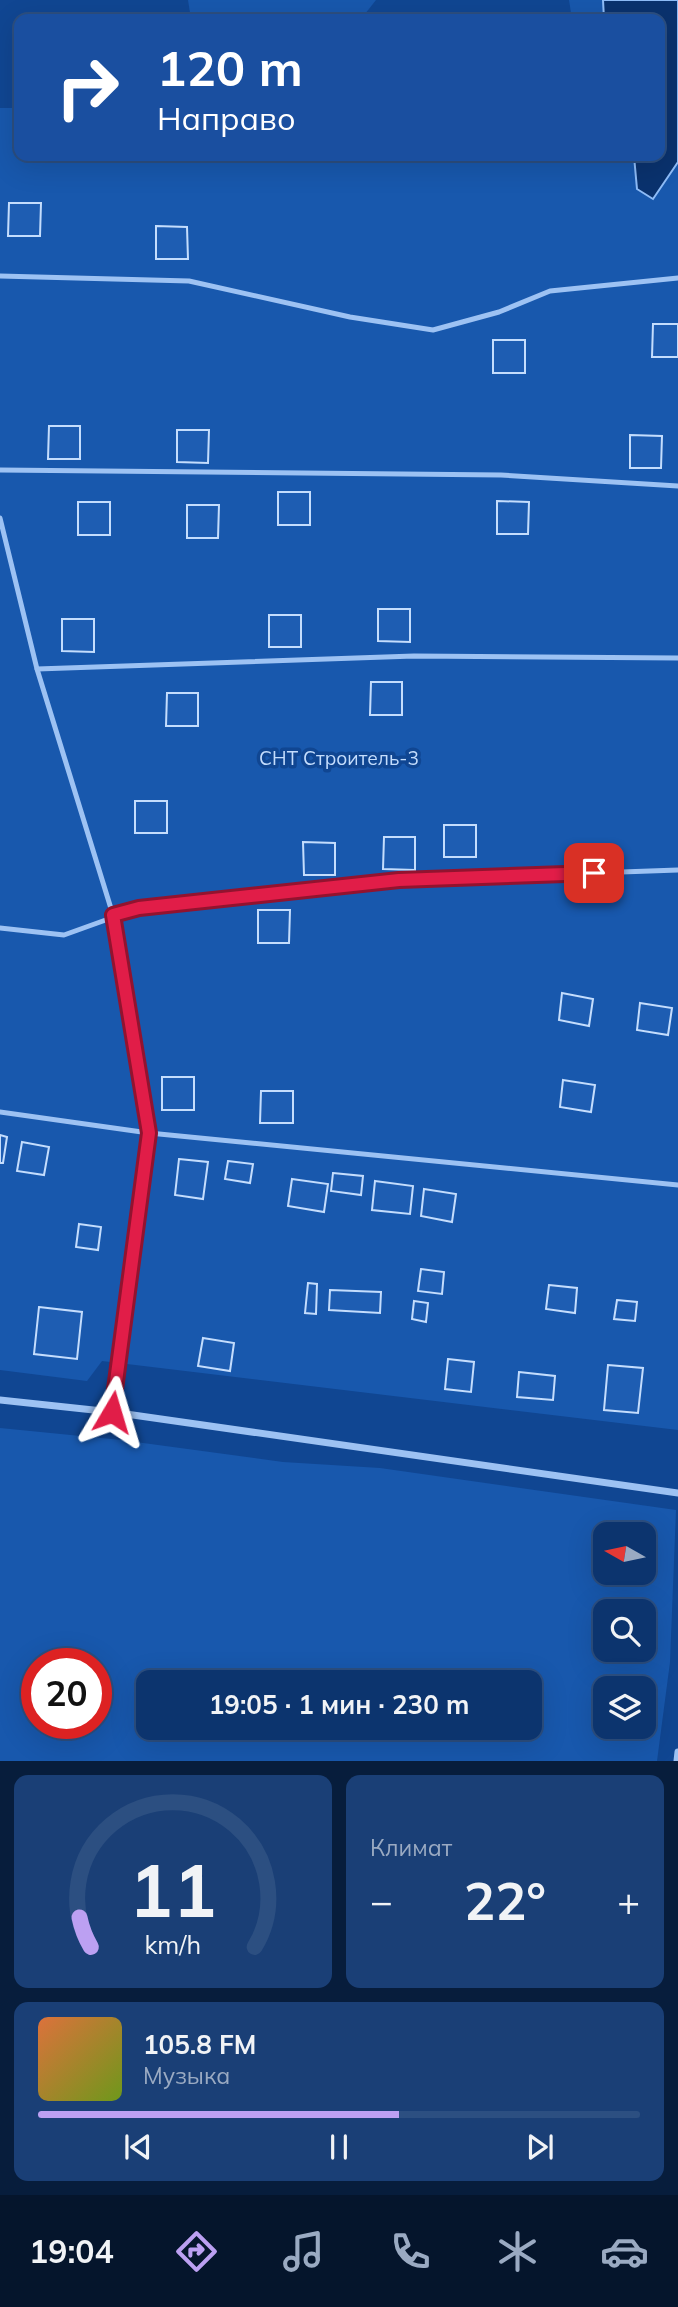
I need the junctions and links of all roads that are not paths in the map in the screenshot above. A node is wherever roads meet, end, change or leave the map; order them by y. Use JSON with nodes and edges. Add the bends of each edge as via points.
{"nodes":[{"id":1,"x":0,"y":276,"type":"edge"},
{"id":2,"x":678,"y":278,"type":"edge"},
{"id":3,"x":0,"y":470,"type":"edge"},
{"id":4,"x":678,"y":486,"type":"edge"},
{"id":5,"x":0,"y":518,"type":"edge"},
{"id":6,"x":678,"y":658,"type":"edge"},
{"id":7,"x":37,"y":669,"type":"junction"},
{"id":8,"x":678,"y":870,"type":"edge"},
{"id":9,"x":113,"y":915,"type":"junction"},
{"id":10,"x":0,"y":928,"type":"edge"},
{"id":11,"x":0,"y":1112,"type":"edge"},
{"id":12,"x":149,"y":1133,"type":"junction"},
{"id":13,"x":678,"y":1185,"type":"edge"},
{"id":14,"x":0,"y":1400,"type":"edge"},
{"id":15,"x":112,"y":1412,"type":"junction"},
{"id":16,"x":678,"y":1493,"type":"edge"},
{"id":17,"x":678,"y":1752,"type":"edge"},
{"id":18,"x":677,"y":1761,"type":"edge"}],
"edges":[{"from":1,"to":2,"type":"lane","via":[[189,281],[350,317],[433,330],[499,312],[550,290]]},
{"from":3,"to":4,"type":"lane","via":[[501,475]]},
{"from":5,"to":7,"type":"lane"},
{"from":6,"to":7,"type":"lane","via":[[414,656]]},
{"from":7,"to":9,"type":"lane"},
{"from":8,"to":9,"type":"lane","via":[[399,880],[139,908]]},
{"from":9,"to":10,"type":"lane","via":[[64,935]]},
{"from":9,"to":12,"type":"lane"},
{"from":11,"to":12,"type":"lane"},
{"from":12,"to":13,"type":"lane"},
{"from":12,"to":15,"type":"lane"},
{"from":14,"to":15,"type":"street"},
{"from":15,"to":16,"type":"street"},
{"from":17,"to":18,"type":"street"}]}
